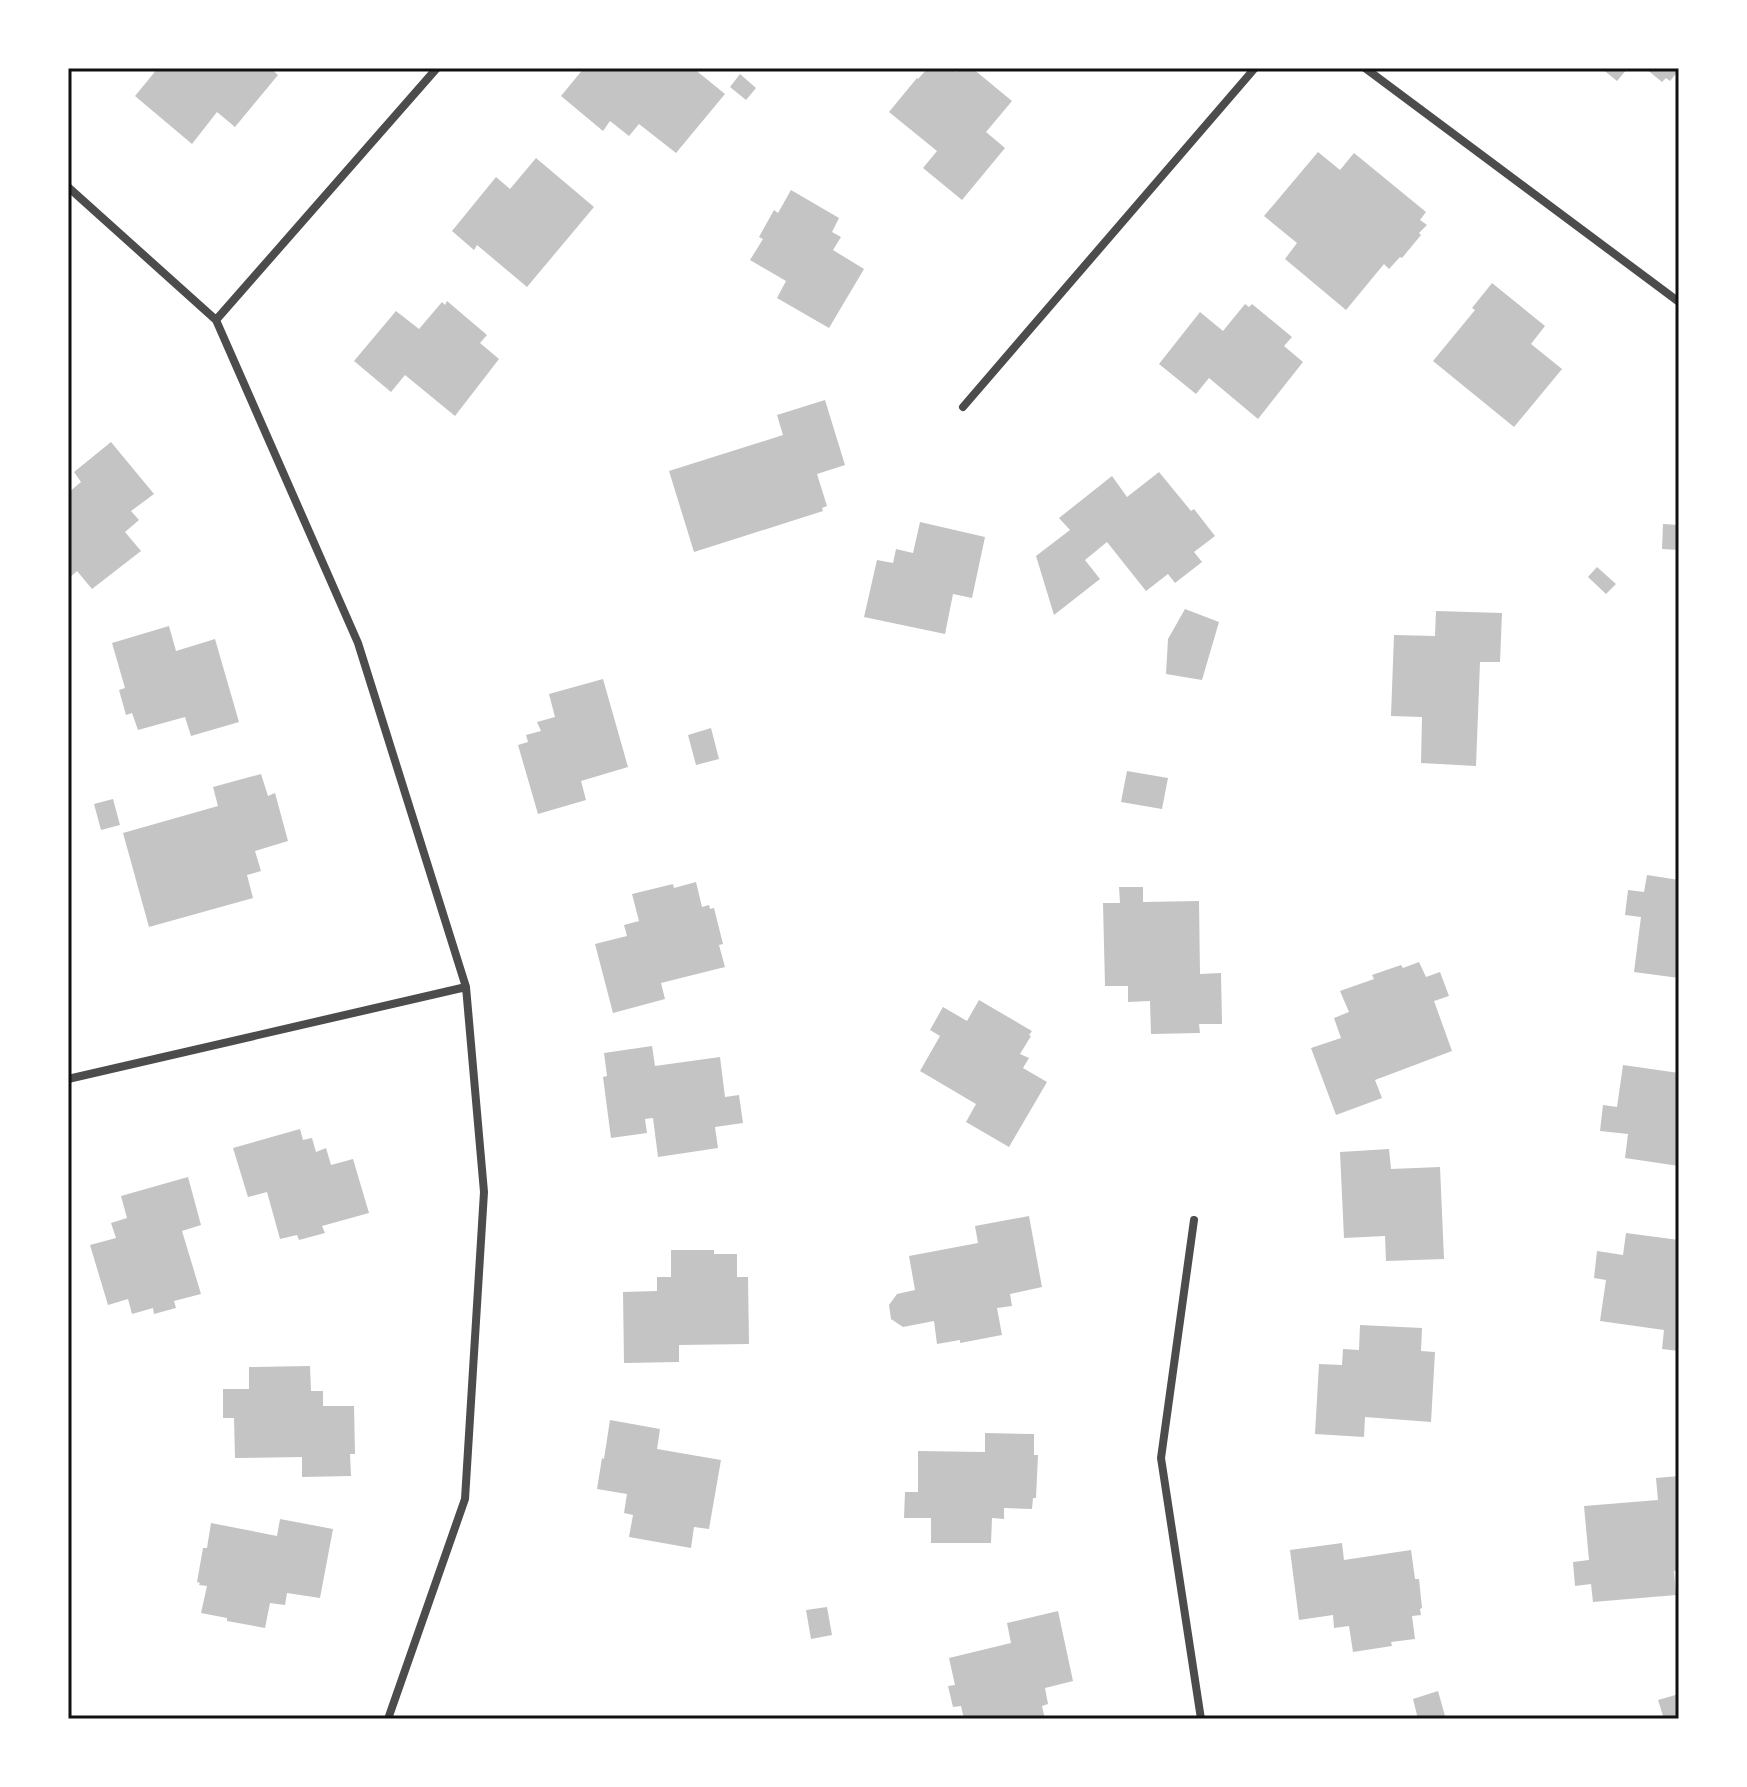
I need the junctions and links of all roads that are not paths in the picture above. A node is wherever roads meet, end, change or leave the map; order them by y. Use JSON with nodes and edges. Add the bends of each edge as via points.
{"nodes":[{"id":1,"x":437,"y":68,"type":"edge"},
{"id":2,"x":1255,"y":68,"type":"edge"},
{"id":3,"x":1365,"y":68,"type":"edge"},
{"id":4,"x":68,"y":187,"type":"edge"},
{"id":5,"x":1679,"y":302,"type":"edge"},
{"id":6,"x":216,"y":320,"type":"junction"},
{"id":7,"x":963,"y":407,"type":"dead end"},
{"id":8,"x":466,"y":987,"type":"junction"},
{"id":9,"x":68,"y":1079,"type":"edge"},
{"id":10,"x":1194,"y":1220,"type":"dead end"},
{"id":11,"x":388,"y":1719,"type":"edge"},
{"id":12,"x":1201,"y":1719,"type":"edge"}],
"edges":[{"from":1,"to":6,"type":"street"},
{"from":2,"to":7,"type":"street"},
{"from":3,"to":5,"type":"street"},
{"from":4,"to":6,"type":"street"},
{"from":6,"to":8,"type":"street","via":[[358,643]]},
{"from":8,"to":9,"type":"street"},
{"from":8,"to":11,"type":"street","via":[[484,1192],[465,1499]]},
{"from":10,"to":12,"type":"street","via":[[1161,1458]]}]}
